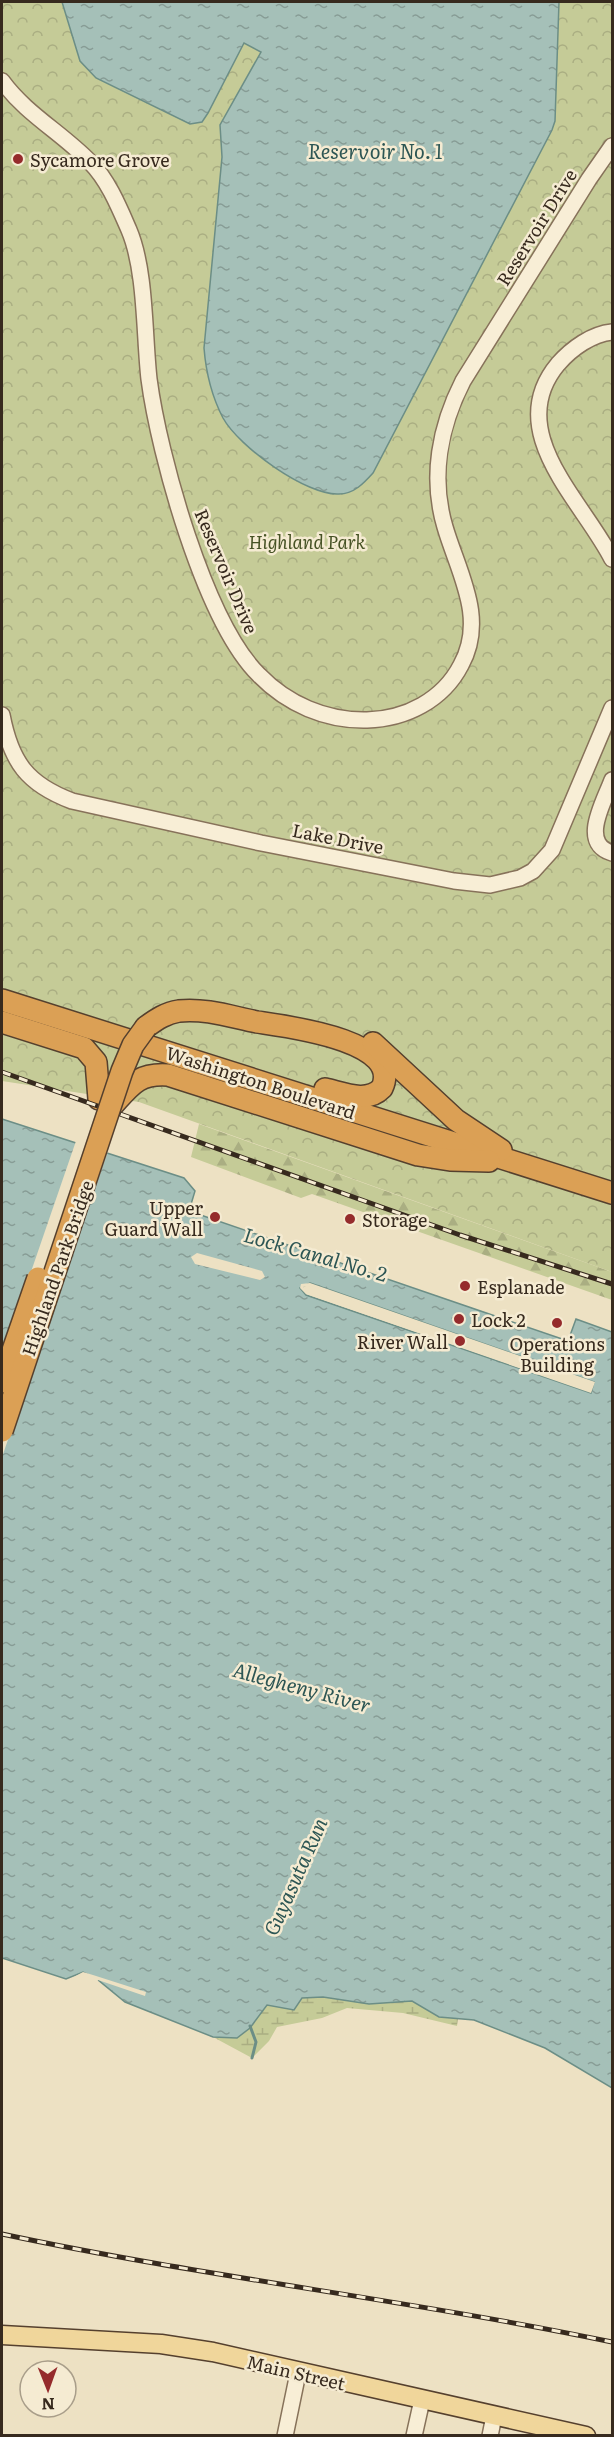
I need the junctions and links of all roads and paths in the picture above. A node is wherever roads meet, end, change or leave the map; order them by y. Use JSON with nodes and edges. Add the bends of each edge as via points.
{"nodes":[{"id":1,"x":2,"y":81,"type":"edge"},
{"id":2,"x":612,"y":146,"type":"edge"},
{"id":3,"x":612,"y":332,"type":"edge"},
{"id":4,"x":612,"y":559,"type":"edge"},
{"id":5,"x":612,"y":708,"type":"edge"},
{"id":6,"x":2,"y":715,"type":"edge"},
{"id":7,"x":612,"y":780,"type":"edge"},
{"id":8,"x":608,"y":807,"type":"edge"},
{"id":9,"x":612,"y":853,"type":"edge"},
{"id":10,"x":2,"y":1000,"type":"edge"},
{"id":11,"x":2,"y":1022,"type":"edge"},
{"id":12,"x":137,"y":1030,"type":"junction"},
{"id":13,"x":106,"y":1102,"type":"junction"},
{"id":14,"x":521,"y":1164,"type":"junction"},
{"id":15,"x":612,"y":1193,"type":"edge"},
{"id":16,"x":2,"y":1382,"type":"edge"},
{"id":17,"x":2,"y":1431,"type":"edge"},
{"id":18,"x":2,"y":2335,"type":"edge"},
{"id":19,"x":298,"y":2373,"type":"junction"},
{"id":20,"x":422,"y":2400,"type":"junction"},
{"id":21,"x":494,"y":2416,"type":"junction"},
{"id":22,"x":285,"y":2436,"type":"edge"},
{"id":23,"x":414,"y":2436,"type":"edge"},
{"id":24,"x":490,"y":2436,"type":"edge"},
{"id":25,"x":586,"y":2436,"type":"edge"}],
"edges":[{"from":1,"to":2,"type":"street","name":"Reservoir Drive","via":[[21,104],[92,163],[128,227],[138,268],[149,379],[164,454],[183,521],[230,634],[250,666],[275,689],[313,711],[353,720],[390,717],[417,708],[443,691],[462,664],[470,636],[470,604],[438,494],[442,432],[463,381]]},
{"from":3,"to":4,"type":"street","via":[[573,348],[557,365],[547,379],[538,417],[553,466]]},
{"from":5,"to":6,"type":"street","name":"Lake Drive","via":[[552,850],[538,867],[520,878],[490,885],[261,843],[72,801],[45,790],[27,775],[11,751]]},
{"from":7,"to":8,"type":"street"},
{"from":8,"to":9,"type":"street","via":[[594,834],[602,850]]},
{"from":10,"to":12,"type":"highway","name":"Washington Boulevard"},
{"from":11,"to":13,"type":"highway","via":[[84,1048],[96,1062]]},
{"from":12,"to":12,"type":"highway","via":[[162,1016],[191,1011],[322,1034],[350,1042],[373,1058],[383,1073],[384,1085],[375,1094],[353,1095]]},
{"from":12,"to":13,"type":"highway","bridge":true,"via":[[134,1045]]},
{"from":12,"to":14,"type":"highway","name":"Washington Boulevard"},
{"from":12,"to":14,"type":"highway","via":[[154,1008],[192,1000],[344,1029],[381,1049],[456,1120]]},
{"from":13,"to":14,"type":"highway","via":[[144,1077],[168,1075],[418,1155]]},
{"from":13,"to":16,"type":"highway","name":"Highland Park Bridge","bridge":true},
{"from":13,"to":17,"type":"highway","name":"Highland Park Bridge","bridge":true},
{"from":14,"to":15,"type":"highway"},
{"from":18,"to":19,"type":"main road","name":"Main Street","via":[[161,2344]]},
{"from":19,"to":20,"type":"main road","name":"Main Street"},
{"from":19,"to":22,"type":"street"},
{"from":20,"to":21,"type":"main road","name":"Main Street"},
{"from":20,"to":23,"type":"street"},
{"from":21,"to":24,"type":"street"},
{"from":21,"to":25,"type":"main road","name":"Main Street"}]}
